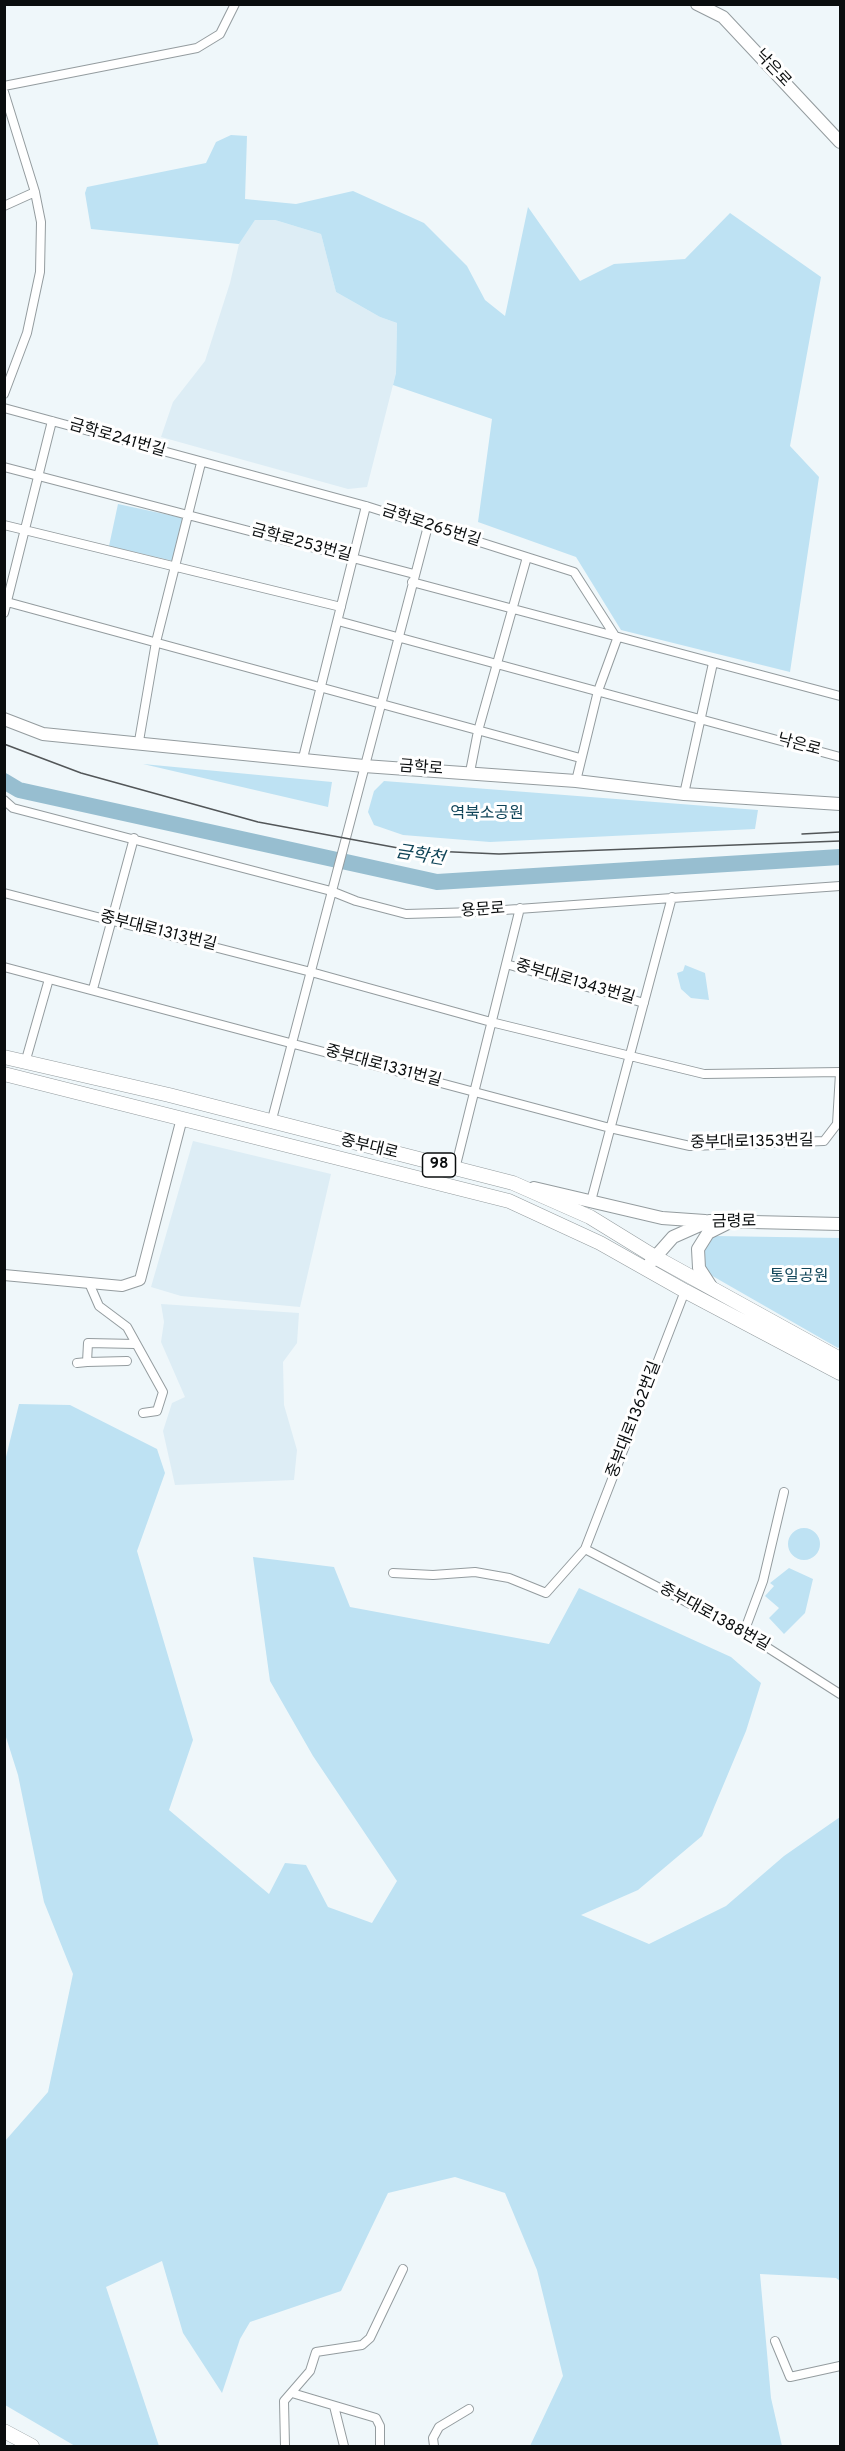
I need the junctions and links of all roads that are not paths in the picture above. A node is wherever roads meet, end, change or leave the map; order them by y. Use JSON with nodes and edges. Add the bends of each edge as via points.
{"nodes":[{"id":1,"x":235,"y":4,"type":"edge"},
{"id":2,"x":697,"y":4,"type":"edge"},
{"id":3,"x":4,"y":86,"type":"edge"},
{"id":4,"x":4,"y":92,"type":"edge"},
{"id":5,"x":840,"y":142,"type":"edge"},
{"id":6,"x":35,"y":192,"type":"junction"},
{"id":7,"x":4,"y":206,"type":"edge"},
{"id":8,"x":4,"y":394,"type":"edge"},
{"id":9,"x":4,"y":408,"type":"edge"},
{"id":10,"x":52,"y":421,"type":"junction"},
{"id":11,"x":201,"y":463,"type":"junction"},
{"id":12,"x":4,"y":467,"type":"edge"},
{"id":13,"x":39,"y":476,"type":"junction"},
{"id":14,"x":366,"y":506,"type":"junction"},
{"id":15,"x":188,"y":515,"type":"junction"},
{"id":16,"x":4,"y":525,"type":"edge"},
{"id":17,"x":429,"y":526,"type":"junction"},
{"id":18,"x":25,"y":530,"type":"junction"},
{"id":19,"x":527,"y":557,"type":"junction"},
{"id":20,"x":353,"y":558,"type":"junction"},
{"id":21,"x":175,"y":567,"type":"junction"},
{"id":22,"x":413,"y":578,"type":"junction"},
{"id":23,"x":7,"y":602,"type":"junction"},
{"id":24,"x":341,"y":607,"type":"junction"},
{"id":25,"x":512,"y":610,"type":"junction"},
{"id":26,"x":4,"y":613,"type":"edge"},
{"id":27,"x":338,"y":621,"type":"junction"},
{"id":28,"x":399,"y":637,"type":"junction"},
{"id":29,"x":617,"y":639,"type":"junction"},
{"id":30,"x":156,"y":642,"type":"junction"},
{"id":31,"x":497,"y":663,"type":"junction"},
{"id":32,"x":713,"y":663,"type":"junction"},
{"id":33,"x":321,"y":687,"type":"junction"},
{"id":34,"x":598,"y":691,"type":"junction"},
{"id":35,"x":840,"y":696,"type":"edge"},
{"id":36,"x":381,"y":702,"type":"junction"},
{"id":37,"x":4,"y":719,"type":"edge"},
{"id":38,"x":700,"y":719,"type":"junction"},
{"id":39,"x":478,"y":731,"type":"junction"},
{"id":40,"x":139,"y":741,"type":"junction"},
{"id":41,"x":840,"y":757,"type":"edge"},
{"id":42,"x":303,"y":758,"type":"junction"},
{"id":43,"x":580,"y":758,"type":"junction"},
{"id":44,"x":364,"y":766,"type":"junction"},
{"id":45,"x":470,"y":772,"type":"junction"},
{"id":46,"x":576,"y":781,"type":"junction"},
{"id":47,"x":684,"y":794,"type":"junction"},
{"id":48,"x":4,"y":800,"type":"edge"},
{"id":49,"x":840,"y":804,"type":"edge"},
{"id":50,"x":134,"y":838,"type":"junction"},
{"id":51,"x":840,"y":886,"type":"edge"},
{"id":52,"x":331,"y":891,"type":"junction"},
{"id":53,"x":4,"y":893,"type":"edge"},
{"id":54,"x":672,"y":897,"type":"junction"},
{"id":55,"x":520,"y":908,"type":"junction"},
{"id":56,"x":112,"y":920,"type":"junction"},
{"id":57,"x":506,"y":964,"type":"junction"},
{"id":58,"x":4,"y":967,"type":"edge"},
{"id":59,"x":311,"y":972,"type":"junction"},
{"id":60,"x":49,"y":979,"type":"junction"},
{"id":61,"x":93,"y":989,"type":"junction"},
{"id":62,"x":644,"y":1003,"type":"junction"},
{"id":63,"x":491,"y":1022,"type":"junction"},
{"id":64,"x":291,"y":1042,"type":"junction"},
{"id":65,"x":630,"y":1055,"type":"junction"},
{"id":66,"x":4,"y":1057,"type":"edge"},
{"id":67,"x":25,"y":1063,"type":"junction"},
{"id":68,"x":840,"y":1072,"type":"edge"},
{"id":69,"x":4,"y":1074,"type":"edge"},
{"id":70,"x":474,"y":1092,"type":"junction"},
{"id":71,"x":182,"y":1118,"type":"junction"},
{"id":72,"x":271,"y":1123,"type":"junction"},
{"id":73,"x":610,"y":1128,"type":"junction"},
{"id":74,"x":455,"y":1169,"type":"junction"},
{"id":75,"x":513,"y":1183,"type":"junction"},
{"id":76,"x":591,"y":1201,"type":"junction"},
{"id":77,"x":709,"y":1221,"type":"junction"},
{"id":78,"x":732,"y":1221,"type":"junction"},
{"id":79,"x":840,"y":1224,"type":"edge"},
{"id":80,"x":655,"y":1257,"type":"junction"},
{"id":81,"x":646,"y":1269,"type":"junction"},
{"id":82,"x":4,"y":1275,"type":"edge"},
{"id":83,"x":89,"y":1283,"type":"junction"},
{"id":84,"x":712,"y":1288,"type":"junction"},
{"id":85,"x":685,"y":1291,"type":"junction"},
{"id":86,"x":135,"y":1344,"type":"junction"},
{"id":87,"x":840,"y":1359,"type":"edge"},
{"id":88,"x":127,"y":1361,"type":"dead end"},
{"id":89,"x":87,"y":1362,"type":"junction"},
{"id":90,"x":77,"y":1363,"type":"dead end"},
{"id":91,"x":840,"y":1373,"type":"edge"},
{"id":92,"x":143,"y":1413,"type":"dead end"},
{"id":93,"x":784,"y":1492,"type":"dead end"},
{"id":94,"x":585,"y":1549,"type":"junction"},
{"id":95,"x":393,"y":1573,"type":"dead end"},
{"id":96,"x":744,"y":1632,"type":"junction"},
{"id":97,"x":840,"y":1694,"type":"edge"},
{"id":98,"x":403,"y":2269,"type":"dead end"},
{"id":99,"x":775,"y":2341,"type":"dead end"},
{"id":100,"x":840,"y":2366,"type":"edge"},
{"id":101,"x":292,"y":2393,"type":"junction"},
{"id":102,"x":334,"y":2406,"type":"junction"},
{"id":103,"x":469,"y":2409,"type":"dead end"},
{"id":104,"x":4,"y":2431,"type":"edge"},
{"id":105,"x":32,"y":2446,"type":"edge"},
{"id":106,"x":285,"y":2446,"type":"edge"},
{"id":107,"x":344,"y":2446,"type":"edge"},
{"id":108,"x":381,"y":2446,"type":"edge"},
{"id":109,"x":433,"y":2446,"type":"edge"}],
"edges":[{"from":1,"to":3,"type":"street","via":[[220,34],[197,48]]},
{"from":2,"to":5,"type":"main road","name":"낙은로","via":[[723,17]]},
{"from":4,"to":6,"type":"street"},
{"from":6,"to":7,"type":"street"},
{"from":6,"to":8,"type":"street","via":[[41,222],[40,272],[27,333]]},
{"from":9,"to":10,"type":"street"},
{"from":10,"to":11,"type":"street","name":"금학로241번길"},
{"from":10,"to":13,"type":"street","name":"금학로241번길"},
{"from":11,"to":14,"type":"street"},
{"from":11,"to":15,"type":"street"},
{"from":12,"to":13,"type":"street"},
{"from":13,"to":15,"type":"street"},
{"from":13,"to":18,"type":"street","name":"금학로241번길"},
{"from":14,"to":17,"type":"street","name":"금학로265번길"},
{"from":14,"to":20,"type":"street","name":"금학로265번길"},
{"from":15,"to":20,"type":"street","name":"금학로253번길"},
{"from":15,"to":21,"type":"street"},
{"from":16,"to":18,"type":"street"},
{"from":17,"to":19,"type":"street","name":"금학로265번길"},
{"from":17,"to":22,"type":"street"},
{"from":18,"to":21,"type":"street"},
{"from":18,"to":23,"type":"street","name":"금학로241번길"},
{"from":19,"to":25,"type":"street"},
{"from":19,"to":29,"type":"street","name":"금학로265번길","via":[[574,572]]},
{"from":20,"to":22,"type":"street","name":"금학로253번길"},
{"from":20,"to":24,"type":"street","name":"금학로265번길"},
{"from":21,"to":24,"type":"street"},
{"from":21,"to":30,"type":"street"},
{"from":22,"to":25,"type":"street","name":"금학로253번길"},
{"from":22,"to":28,"type":"street"},
{"from":23,"to":26,"type":"street","name":"금학로241번길"},
{"from":23,"to":30,"type":"street"},
{"from":24,"to":27,"type":"street","name":"금학로265번길"},
{"from":25,"to":29,"type":"street","name":"금학로253번길"},
{"from":25,"to":31,"type":"street"},
{"from":27,"to":28,"type":"street","name":"낙은로"},
{"from":27,"to":33,"type":"street","name":"금학로265번길"},
{"from":28,"to":31,"type":"street","name":"낙은로"},
{"from":28,"to":36,"type":"street"},
{"from":29,"to":32,"type":"street","name":"금학로253번길"},
{"from":29,"to":34,"type":"street"},
{"from":30,"to":33,"type":"street"},
{"from":30,"to":40,"type":"street"},
{"from":31,"to":34,"type":"street","name":"낙은로"},
{"from":31,"to":39,"type":"street"},
{"from":32,"to":35,"type":"street","name":"금학로253번길"},
{"from":32,"to":38,"type":"street"},
{"from":33,"to":36,"type":"street"},
{"from":33,"to":42,"type":"street","name":"금학로265번길"},
{"from":34,"to":38,"type":"street","name":"낙은로"},
{"from":34,"to":43,"type":"street"},
{"from":36,"to":39,"type":"street"},
{"from":36,"to":44,"type":"street"},
{"from":37,"to":40,"type":"main road","name":"금학로","via":[[43,734]]},
{"from":38,"to":41,"type":"street","name":"낙은로"},
{"from":38,"to":47,"type":"street"},
{"from":39,"to":43,"type":"street"},
{"from":39,"to":45,"type":"street"},
{"from":40,"to":42,"type":"main road","name":"금학로"},
{"from":42,"to":44,"type":"main road","name":"금학로"},
{"from":43,"to":46,"type":"street"},
{"from":44,"to":45,"type":"main road","name":"금학로"},
{"from":44,"to":52,"type":"street"},
{"from":45,"to":46,"type":"main road","name":"금학로"},
{"from":46,"to":47,"type":"main road","name":"금학로"},
{"from":47,"to":49,"type":"main road","name":"금학로"},
{"from":48,"to":50,"type":"street","name":"용문로","via":[[14,808]]},
{"from":50,"to":52,"type":"street","name":"용문로"},
{"from":50,"to":56,"type":"street"},
{"from":51,"to":54,"type":"street","name":"용문로"},
{"from":52,"to":55,"type":"street","name":"용문로","via":[[406,914]]},
{"from":52,"to":59,"type":"street"},
{"from":53,"to":56,"type":"street","name":"중부대로1313번길"},
{"from":54,"to":55,"type":"street","name":"용문로"},
{"from":54,"to":62,"type":"street"},
{"from":55,"to":57,"type":"street","name":"중부대로1343번길"},
{"from":56,"to":59,"type":"street","name":"중부대로1313번길"},
{"from":56,"to":61,"type":"street"},
{"from":57,"to":62,"type":"street","name":"중부대로1343번길"},
{"from":57,"to":63,"type":"street","name":"중부대로1343번길"},
{"from":58,"to":60,"type":"street"},
{"from":59,"to":63,"type":"street"},
{"from":59,"to":64,"type":"street"},
{"from":60,"to":61,"type":"street"},
{"from":60,"to":67,"type":"street"},
{"from":61,"to":64,"type":"street"},
{"from":62,"to":65,"type":"street"},
{"from":63,"to":65,"type":"street"},
{"from":63,"to":70,"type":"street","name":"중부대로1343번길"},
{"from":64,"to":70,"type":"street","name":"중부대로1331번길"},
{"from":64,"to":72,"type":"street"},
{"from":65,"to":68,"type":"street","name":"중부대로1353번길","via":[[704,1074]]},
{"from":65,"to":73,"type":"street"},
{"from":66,"to":67,"type":"main road","name":"중부대로","number":"98"},
{"from":67,"to":72,"type":"main road","name":"중부대로","number":"98"},
{"from":68,"to":73,"type":"street","name":"중부대로1353번길","via":[[837,1124],[825,1141],[690,1146]]},
{"from":69,"to":71,"type":"main road","name":"중부대로","number":"98"},
{"from":70,"to":73,"type":"street"},
{"from":70,"to":74,"type":"street","name":"중부대로1343번길"},
{"from":71,"to":81,"type":"main road","name":"중부대로","number":"98","via":[[509,1201]]},
{"from":71,"to":83,"type":"street","via":[[140,1280],[122,1286]]},
{"from":72,"to":74,"type":"main road","name":"중부대로","number":"98"},
{"from":73,"to":76,"type":"street"},
{"from":74,"to":75,"type":"main road","name":"중부대로","number":"98"},
{"from":75,"to":76,"type":"main road"},
{"from":75,"to":80,"type":"main road","name":"중부대로","number":"98","via":[[590,1217]]},
{"from":76,"to":77,"type":"main road","via":[[662,1218]]},
{"from":77,"to":78,"type":"main road","name":"금령로"},
{"from":77,"to":80,"type":"main road","name":"금령로","via":[[674,1237]]},
{"from":78,"to":79,"type":"main road","name":"금령로"},
{"from":78,"to":84,"type":"main road","via":[[708,1233],[698,1249],[699,1268]]},
{"from":80,"to":81,"type":"main road","name":"금령로"},
{"from":80,"to":84,"type":"main road","name":"중부대로","number":"98"},
{"from":81,"to":85,"type":"main road","name":"중부대로","number":"98"},
{"from":82,"to":83,"type":"street"},
{"from":83,"to":86,"type":"street","via":[[99,1306],[127,1327]]},
{"from":84,"to":87,"type":"main road","name":"중부대로","number":"98"},
{"from":85,"to":91,"type":"main road","name":"중부대로","number":"98"},
{"from":85,"to":94,"type":"street","name":"중부대로1362번길"},
{"from":86,"to":89,"type":"street","via":[[88,1343]]},
{"from":86,"to":92,"type":"street","via":[[162,1392],[157,1411]]},
{"from":88,"to":89,"type":"street"},
{"from":89,"to":90,"type":"street"},
{"from":93,"to":96,"type":"street","via":[[763,1581]]},
{"from":94,"to":95,"type":"street","via":[[546,1593],[509,1578],[475,1572]]},
{"from":94,"to":96,"type":"street","name":"중부대로1388번길"},
{"from":96,"to":97,"type":"street","name":"중부대로1388번길"},
{"from":98,"to":101,"type":"street","via":[[370,2338],[362,2345],[316,2352],[310,2372]]},
{"from":99,"to":100,"type":"street","via":[[790,2377]]},
{"from":101,"to":102,"type":"street"},
{"from":101,"to":106,"type":"street","via":[[284,2401]]},
{"from":102,"to":107,"type":"street"},
{"from":102,"to":108,"type":"street","via":[[376,2418]]},
{"from":103,"to":109,"type":"street","via":[[439,2427]]},
{"from":104,"to":105,"type":"main road"}]}
